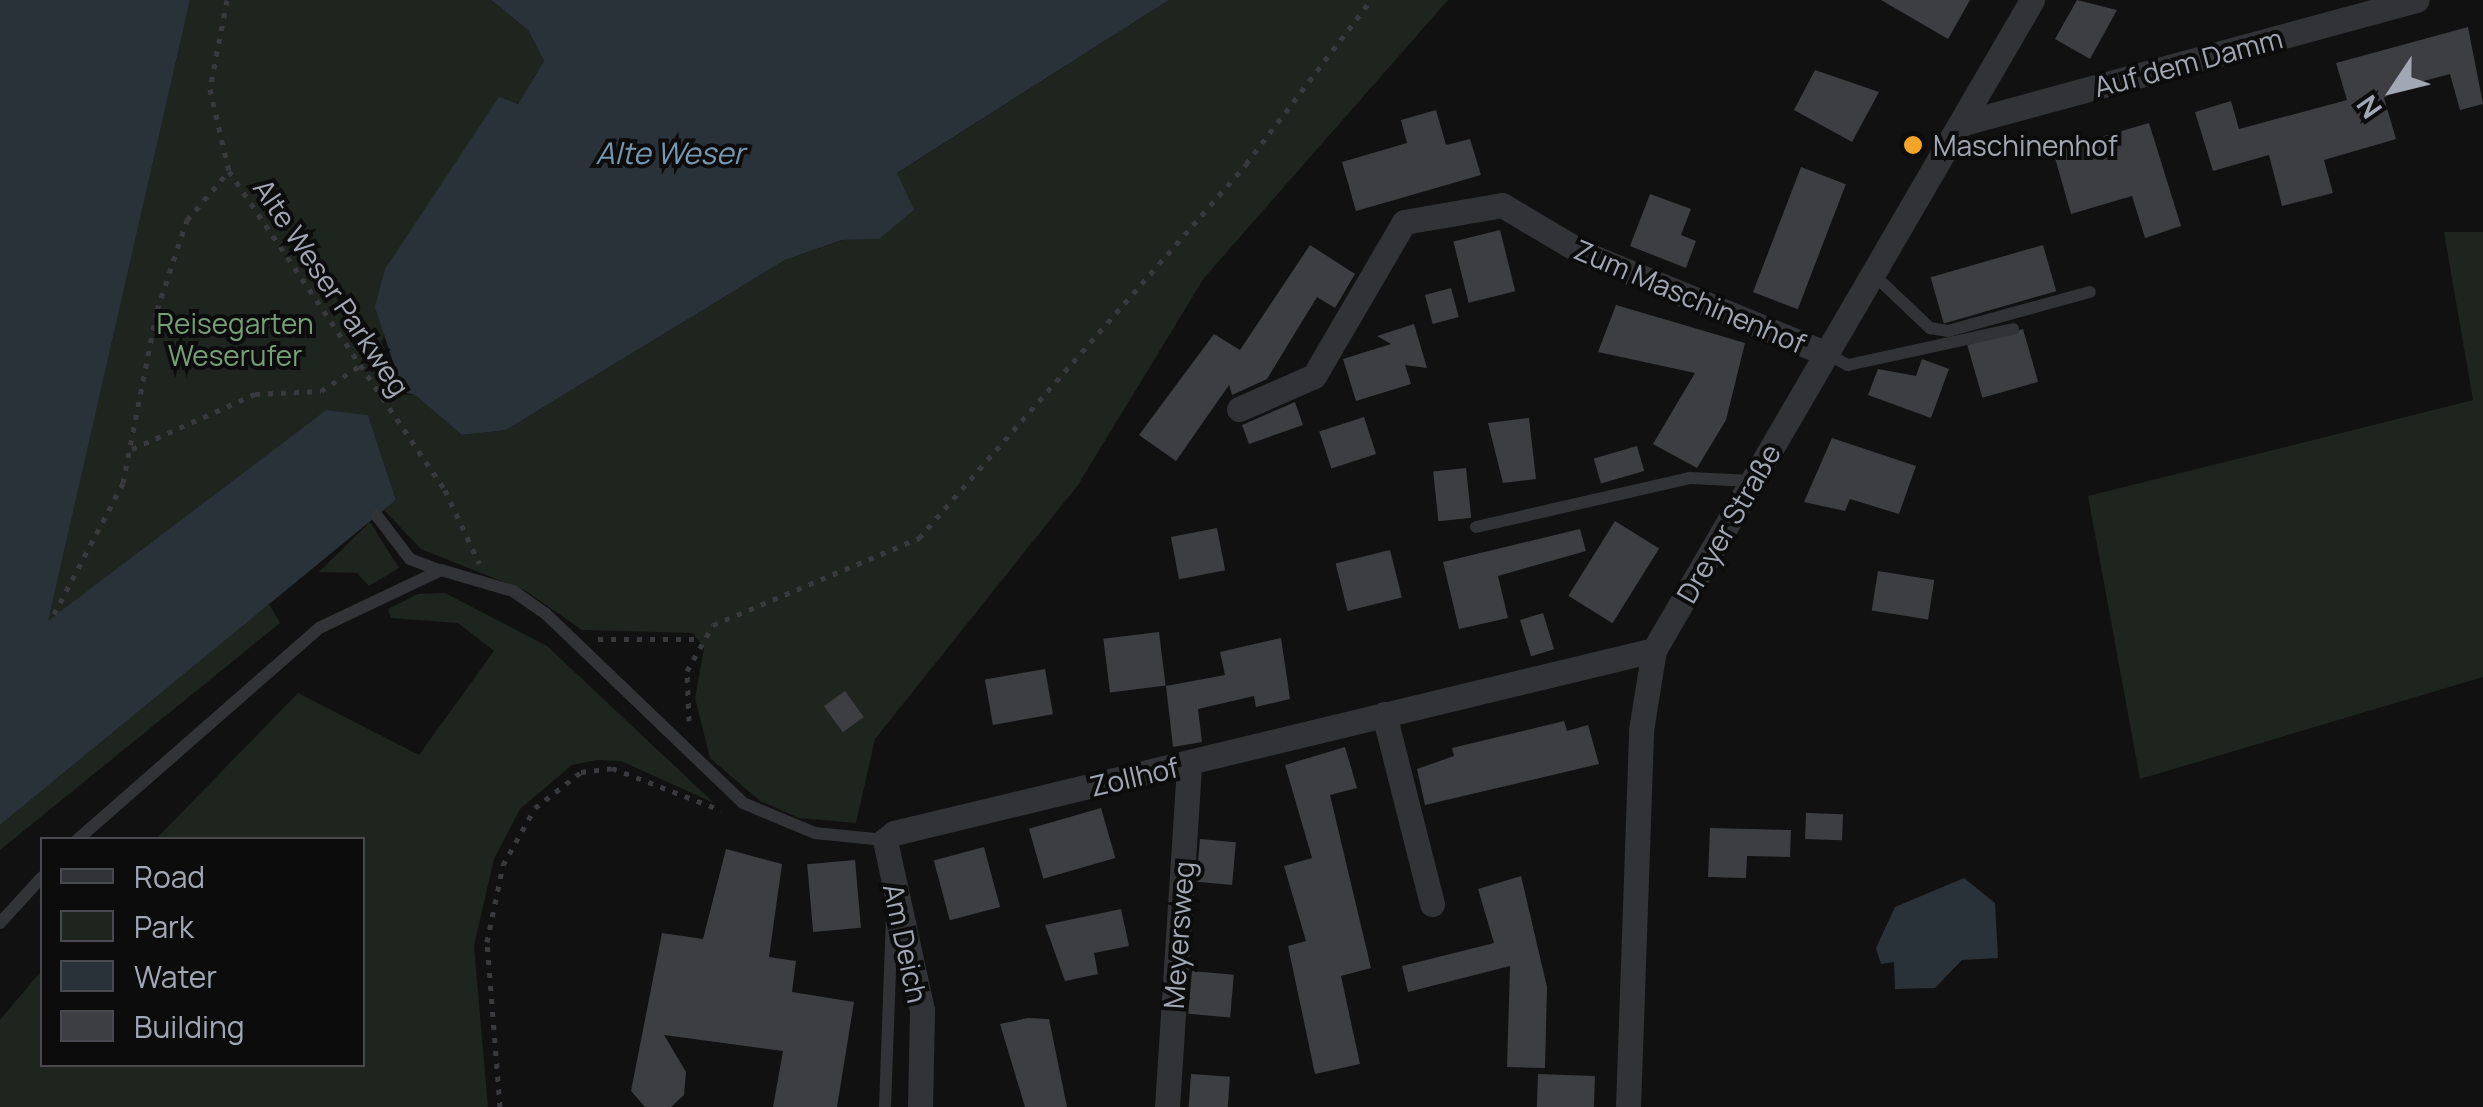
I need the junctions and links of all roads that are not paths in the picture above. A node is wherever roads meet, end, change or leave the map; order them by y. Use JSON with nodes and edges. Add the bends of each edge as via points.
{"nodes":[{"id":1,"x":2032,"y":0,"type":"edge"},
{"id":2,"x":2416,"y":0,"type":"edge"},
{"id":3,"x":1960,"y":124,"type":"junction"},
{"id":4,"x":1873,"y":274,"type":"junction"},
{"id":5,"x":2090,"y":292,"type":"dead end"},
{"id":6,"x":2013,"y":329,"type":"dead end"},
{"id":7,"x":1827,"y":354,"type":"junction"},
{"id":8,"x":1240,"y":409,"type":"dead end"},
{"id":9,"x":1753,"y":481,"type":"junction"},
{"id":10,"x":378,"y":516,"type":"dead end"},
{"id":11,"x":1476,"y":528,"type":"dead end"},
{"id":12,"x":441,"y":570,"type":"junction"},
{"id":13,"x":1654,"y":650,"type":"junction"},
{"id":14,"x":1384,"y":714,"type":"junction"},
{"id":15,"x":1189,"y":763,"type":"junction"},
{"id":16,"x":80,"y":837,"type":"edge"},
{"id":17,"x":885,"y":840,"type":"junction"},
{"id":18,"x":40,"y":879,"type":"edge"},
{"id":19,"x":892,"y":880,"type":"junction"},
{"id":20,"x":1432,"y":904,"type":"dead end"},
{"id":21,"x":0,"y":923,"type":"edge"},
{"id":22,"x":885,"y":1107,"type":"edge"},
{"id":23,"x":920,"y":1107,"type":"edge"},
{"id":24,"x":1167,"y":1107,"type":"edge"},
{"id":25,"x":1628,"y":1107,"type":"edge"}],
"edges":[{"from":1,"to":3,"type":"street","name":"Dreyer Straße"},
{"from":2,"to":3,"type":"street","name":"Auf dem Damm"},
{"from":3,"to":4,"type":"street","name":"Dreyer Straße"},
{"from":4,"to":5,"type":"lane","via":[[1930,328],[1948,332]]},
{"from":4,"to":7,"type":"street","name":"Dreyer Straße"},
{"from":6,"to":7,"type":"lane","via":[[1848,364]]},
{"from":7,"to":8,"type":"street","name":"Zum Maschinenhof","via":[[1583,253],[1502,204],[1404,222],[1314,376]]},
{"from":7,"to":9,"type":"street","name":"Dreyer Straße"},
{"from":9,"to":11,"type":"lane","via":[[1690,478]]},
{"from":9,"to":13,"type":"street","name":"Dreyer Straße"},
{"from":10,"to":12,"type":"lane","via":[[410,560]]},
{"from":12,"to":16,"type":"lane","via":[[319,628]]},
{"from":12,"to":17,"type":"lane","via":[[484,580],[575,640],[743,803],[816,833]]},
{"from":13,"to":14,"type":"street","name":"Zollhof"},
{"from":13,"to":25,"type":"street","name":"Dreyer Straße","via":[[1642,730]]},
{"from":14,"to":15,"type":"street","name":"Zollhof"},
{"from":14,"to":20,"type":"street"},
{"from":15,"to":17,"type":"street","name":"Zollhof"},
{"from":15,"to":24,"type":"street","name":"Meyersweg"},
{"from":17,"to":19,"type":"street","name":"Am Deich"},
{"from":18,"to":21,"type":"lane"},
{"from":19,"to":22,"type":"lane"},
{"from":19,"to":23,"type":"street","name":"Am Deich","via":[[922,1010]]}]}
